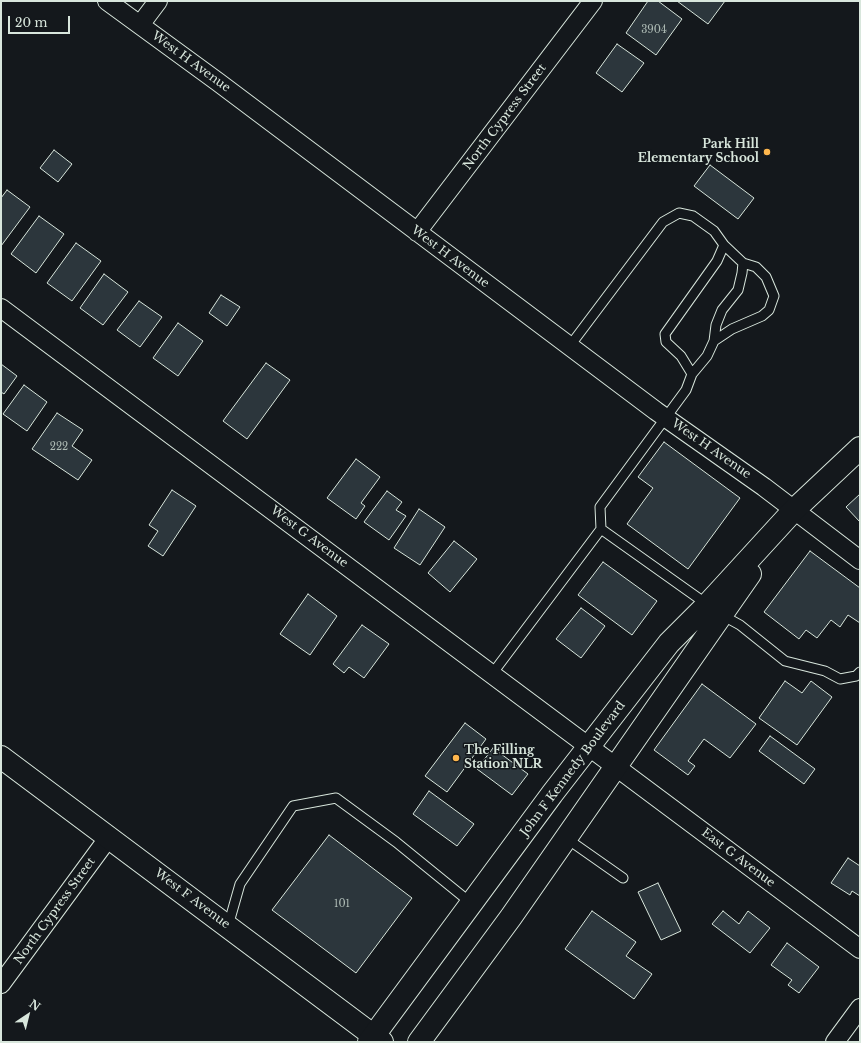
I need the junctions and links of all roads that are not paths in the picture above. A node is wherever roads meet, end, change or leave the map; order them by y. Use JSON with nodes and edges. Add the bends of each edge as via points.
{"nodes":[{"id":1,"x":107,"y":1,"type":"edge"},
{"id":2,"x":158,"y":1,"type":"edge"},
{"id":3,"x":593,"y":1,"type":"edge"},
{"id":4,"x":140,"y":25,"type":"junction"},
{"id":5,"x":417,"y":232,"type":"junction"},
{"id":6,"x":724,"y":245,"type":"junction"},
{"id":7,"x":743,"y":264,"type":"junction"},
{"id":8,"x":1,"y":308,"type":"edge"},
{"id":9,"x":714,"y":341,"type":"junction"},
{"id":10,"x":569,"y":347,"type":"junction"},
{"id":11,"x":692,"y":374,"type":"junction"},
{"id":12,"x":665,"y":417,"type":"junction"},
{"id":13,"x":860,"y":448,"type":"edge"},
{"id":14,"x":794,"y":510,"type":"junction"},
{"id":15,"x":600,"y":529,"type":"junction"},
{"id":16,"x":860,"y":560,"type":"edge"},
{"id":17,"x":715,"y":610,"type":"junction"},
{"id":18,"x":860,"y":672,"type":"edge"},
{"id":19,"x":492,"y":674,"type":"junction"},
{"id":20,"x":589,"y":747,"type":"junction"},
{"id":21,"x":1,"y":757,"type":"edge"},
{"id":22,"x":616,"y":766,"type":"junction"},
{"id":23,"x":109,"y":837,"type":"junction"},
{"id":24,"x":566,"y":838,"type":"junction"},
{"id":25,"x":623,"y":878,"type":"dead end"},
{"id":26,"x":472,"y":903,"type":"junction"},
{"id":27,"x":228,"y":926,"type":"junction"},
{"id":28,"x":860,"y":949,"type":"edge"},
{"id":29,"x":1,"y":984,"type":"edge"},
{"id":30,"x":860,"y":1008,"type":"edge"},
{"id":31,"x":375,"y":1040,"type":"edge"},
{"id":32,"x":419,"y":1042,"type":"edge"},
{"id":33,"x":835,"y":1042,"type":"edge"}],
"edges":[{"from":1,"to":4,"type":"street","name":"West H Avenue"},
{"from":2,"to":4,"type":"street"},
{"from":3,"to":5,"type":"street","name":"North Cypress Street"},
{"from":4,"to":5,"type":"street","name":"West H Avenue"},
{"from":5,"to":10,"type":"street","name":"West H Avenue"},
{"from":6,"to":7,"type":"lane"},
{"from":6,"to":10,"type":"lane","via":[[714,231],[693,216],[679,213],[663,222]]},
{"from":6,"to":11,"type":"lane","via":[[717,261],[665,334],[666,342],[681,356]]},
{"from":7,"to":9,"type":"lane","via":[[738,290],[722,310],[716,325]]},
{"from":7,"to":9,"type":"lane","via":[[756,267],[766,277],[774,296],[770,310]]},
{"from":8,"to":19,"type":"street","name":"West G Avenue"},
{"from":9,"to":11,"type":"lane","via":[[707,356]]},
{"from":10,"to":12,"type":"street","name":"West H Avenue"},
{"from":11,"to":12,"type":"lane","via":[[686,390]]},
{"from":12,"to":14,"type":"street","name":"West H Avenue"},
{"from":12,"to":15,"type":"lane","via":[[600,507]]},
{"from":13,"to":14,"type":"main road","name":"John F Kennedy Boulevard"},
{"from":14,"to":16,"type":"street","name":"West H Avenue"},
{"from":14,"to":17,"type":"main road","name":"John F Kennedy Boulevard"},
{"from":15,"to":17,"type":"lane"},
{"from":15,"to":19,"type":"lane"},
{"from":17,"to":18,"type":"lane","via":[[740,625],[786,661],[825,671],[840,679],[856,676]]},
{"from":17,"to":20,"type":"main road","name":"John F Kennedy Boulevard","via":[[669,643]]},
{"from":17,"to":22,"type":"main road","name":"John F Kennedy Boulevard"},
{"from":19,"to":20,"type":"street","name":"West G Avenue"},
{"from":20,"to":22,"type":"street","name":"West G Avenue"},
{"from":20,"to":26,"type":"main road","name":"John F Kennedy Boulevard"},
{"from":21,"to":23,"type":"main road","name":"West F Avenue"},
{"from":22,"to":24,"type":"main road","name":"John F Kennedy Boulevard"},
{"from":22,"to":28,"type":"street","name":"East G Avenue"},
{"from":23,"to":27,"type":"main road","name":"West F Avenue"},
{"from":23,"to":29,"type":"street","name":"North Cypress Street"},
{"from":24,"to":25,"type":"lane"},
{"from":24,"to":32,"type":"main road","name":"John F Kennedy Boulevard"},
{"from":26,"to":27,"type":"lane","via":[[336,798],[293,806],[240,884]]},
{"from":26,"to":31,"type":"main road","name":"John F Kennedy Boulevard"},
{"from":27,"to":31,"type":"main road","name":"West F Avenue"},
{"from":30,"to":33,"type":"street"}]}
